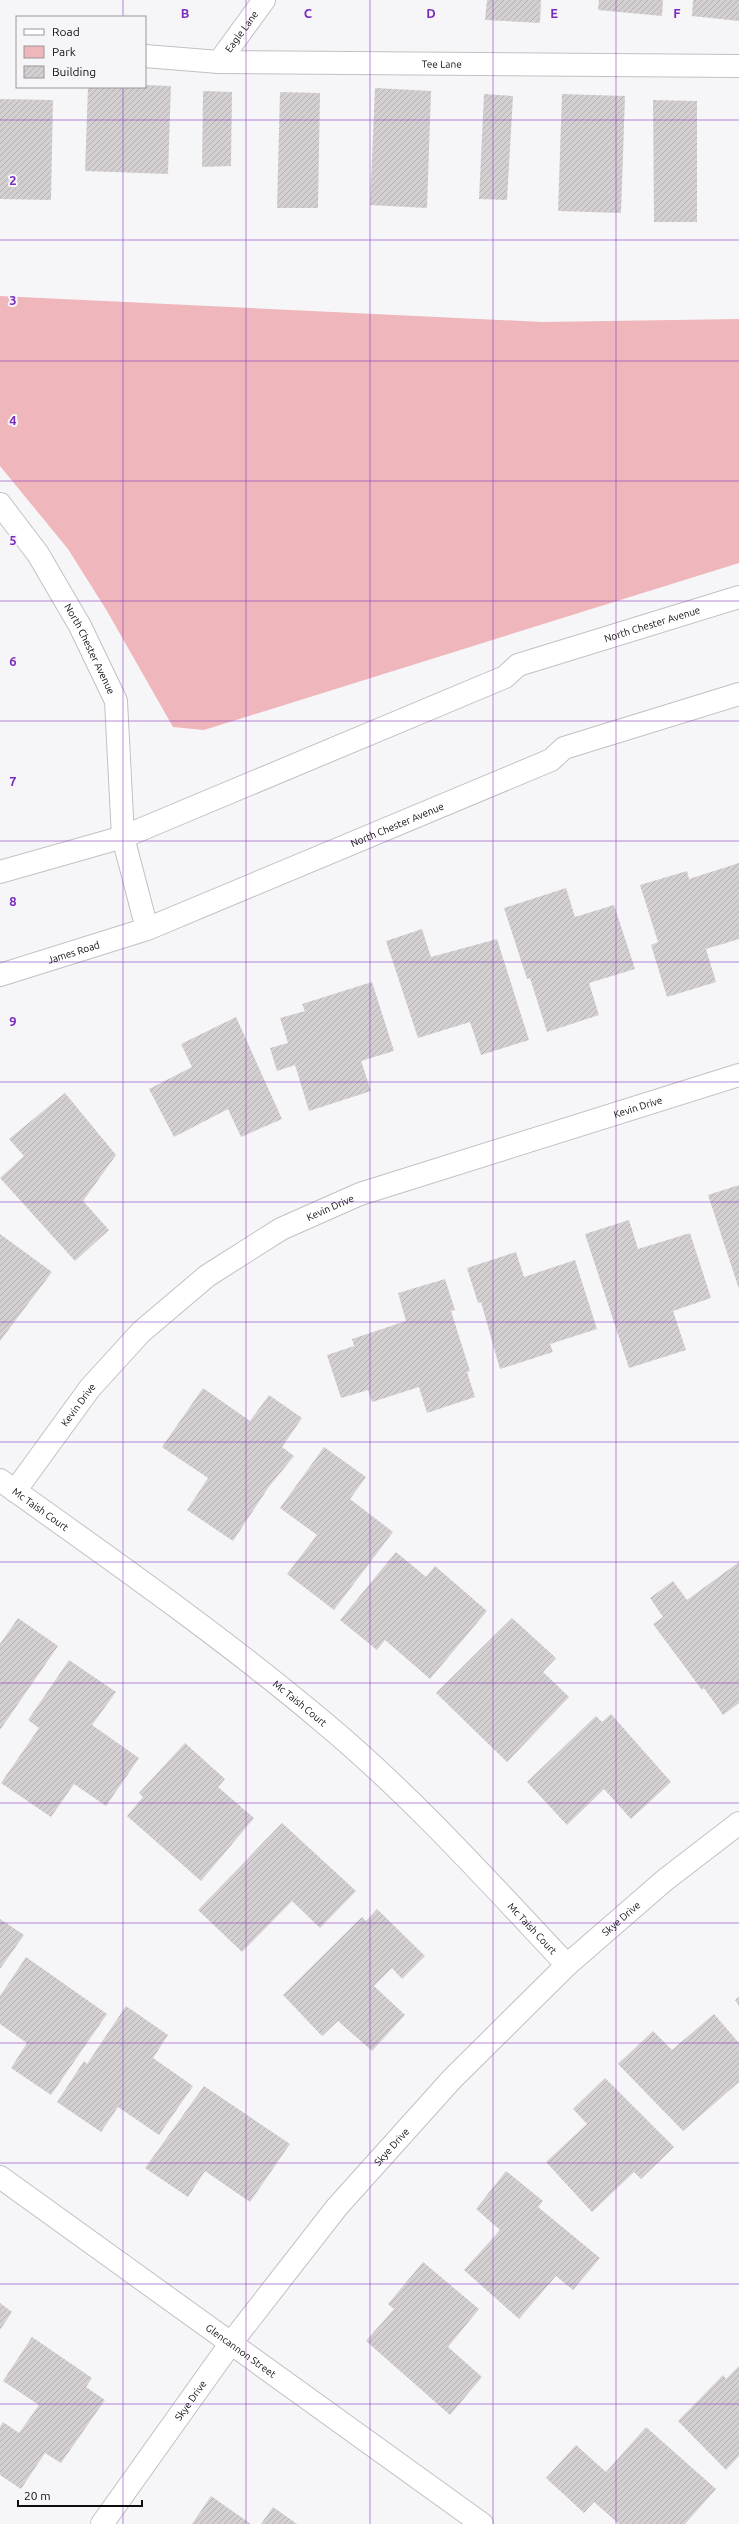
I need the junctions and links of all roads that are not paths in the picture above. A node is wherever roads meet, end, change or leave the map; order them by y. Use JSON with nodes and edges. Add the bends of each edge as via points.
{"nodes":[{"id":1,"x":264,"y":0,"type":"edge"},
{"id":2,"x":146,"y":56,"type":"edge"},
{"id":3,"x":219,"y":62,"type":"junction"},
{"id":4,"x":739,"y":66,"type":"edge"},
{"id":5,"x":0,"y":504,"type":"edge"},
{"id":6,"x":739,"y":597,"type":"edge"},
{"id":7,"x":739,"y":694,"type":"edge"},
{"id":8,"x":123,"y":837,"type":"junction"},
{"id":9,"x":0,"y":872,"type":"edge"},
{"id":10,"x":146,"y":929,"type":"junction"},
{"id":11,"x":0,"y":975,"type":"edge"},
{"id":12,"x":739,"y":1075,"type":"edge"},
{"id":13,"x":7,"y":1485,"type":"edge"},
{"id":14,"x":739,"y":1823,"type":"edge"},
{"id":15,"x":567,"y":1965,"type":"junction"},
{"id":16,"x":0,"y":2176,"type":"edge"},
{"id":17,"x":232,"y":2343,"type":"junction"},
{"id":18,"x":102,"y":2524,"type":"edge"},
{"id":19,"x":482,"y":2524,"type":"edge"}],
"edges":[{"from":1,"to":3,"type":"street","name":"Eagle Lane"},
{"from":2,"to":3,"type":"street","name":"Tee Lane"},
{"from":3,"to":4,"type":"street","name":"Tee Lane"},
{"from":5,"to":8,"type":"street","name":"North Chester Avenue","via":[[38,554],[80,626],[116,701]]},
{"from":6,"to":8,"type":"street","name":"North Chester Avenue","via":[[518,665],[505,677]]},
{"from":7,"to":10,"type":"street","name":"North Chester Avenue","via":[[564,748],[551,760]]},
{"from":8,"to":9,"type":"street"},
{"from":8,"to":10,"type":"street","name":"North Chester Avenue"},
{"from":10,"to":11,"type":"street","name":"James Road"},
{"from":12,"to":13,"type":"street","name":"Kevin Drive","via":[[360,1194],[280,1230],[207,1276],[141,1332]]},
{"from":13,"to":15,"type":"street","name":"Mc Taish Court","via":[[240,1654],[324,1722],[430,1819]]},
{"from":14,"to":15,"type":"street","name":"Skye Drive","via":[[665,1880]]},
{"from":15,"to":17,"type":"street","name":"Skye Drive","via":[[452,2079],[337,2207]]},
{"from":16,"to":17,"type":"street","name":"Glencannon Street"},
{"from":17,"to":18,"type":"street","name":"Skye Drive"},
{"from":17,"to":19,"type":"street","name":"Glencannon Street"}]}
